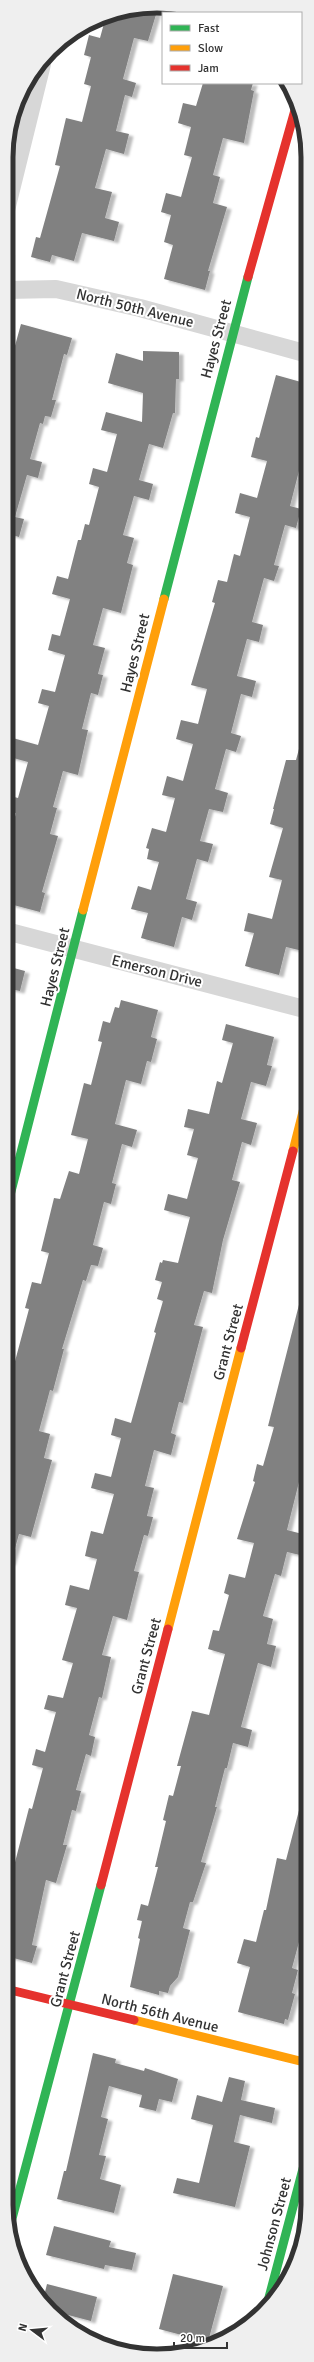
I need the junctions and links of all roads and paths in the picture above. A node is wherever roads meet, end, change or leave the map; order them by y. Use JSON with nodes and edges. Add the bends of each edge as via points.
{"nodes":[{"id":1,"x":40,"y":73,"type":"edge"},
{"id":2,"x":295,"y":116,"type":"edge"},
{"id":3,"x":13,"y":182,"type":"edge"},
{"id":4,"x":13,"y":290,"type":"edge"},
{"id":5,"x":232,"y":333,"type":"junction"},
{"id":6,"x":301,"y":352,"type":"edge"},
{"id":7,"x":13,"y":933,"type":"edge"},
{"id":8,"x":74,"y":949,"type":"junction"},
{"id":9,"x":301,"y":1008,"type":"edge"},
{"id":10,"x":301,"y":1119,"type":"edge"},
{"id":11,"x":13,"y":1185,"type":"edge"},
{"id":12,"x":13,"y":1991,"type":"edge"},
{"id":13,"x":70,"y":2005,"type":"junction"},
{"id":14,"x":301,"y":2061,"type":"edge"},
{"id":15,"x":301,"y":2178,"type":"edge"},
{"id":16,"x":13,"y":2215,"type":"edge"},
{"id":17,"x":270,"y":2294,"type":"edge"}],
"edges":[{"from":1,"to":3,"type":"street"},
{"from":2,"to":5,"type":"street","name":"Hayes Street"},
{"from":4,"to":5,"type":"street","name":"North 50th Avenue","via":[[56,289]]},
{"from":5,"to":6,"type":"street","name":"North 50th Avenue"},
{"from":5,"to":8,"type":"street","name":"Hayes Street"},
{"from":7,"to":8,"type":"street","name":"Emerson Drive"},
{"from":8,"to":9,"type":"street","name":"Emerson Drive"},
{"from":8,"to":11,"type":"street","name":"Hayes Street"},
{"from":10,"to":13,"type":"street","name":"Grant Street"},
{"from":12,"to":13,"type":"street","name":"North 56th Avenue"},
{"from":13,"to":14,"type":"street","name":"North 56th Avenue"},
{"from":13,"to":16,"type":"street","name":"Grant Street"},
{"from":15,"to":17,"type":"street","name":"Johnson Street"}]}
